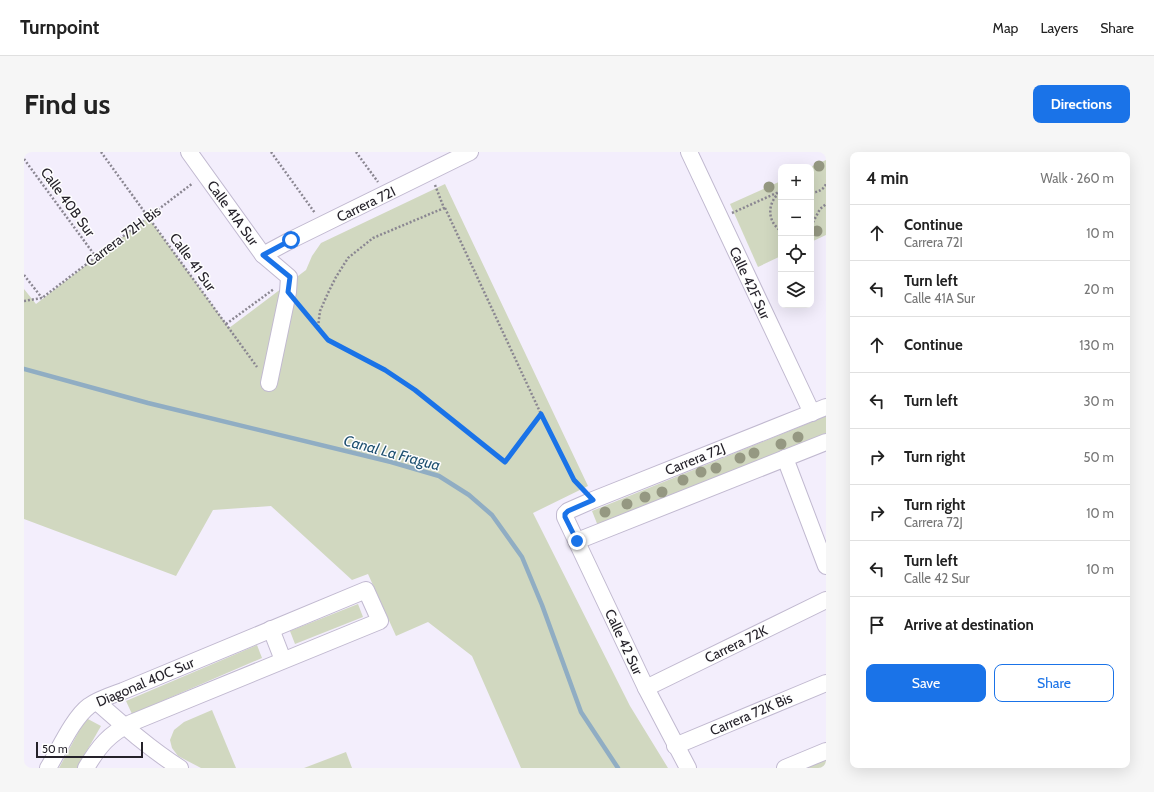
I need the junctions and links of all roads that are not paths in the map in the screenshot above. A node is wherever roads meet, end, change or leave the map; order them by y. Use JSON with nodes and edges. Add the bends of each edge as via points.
{"nodes":[{"id":1,"x":470,"y":152,"type":"edge"},
{"id":2,"x":689,"y":152,"type":"edge"},
{"id":3,"x":192,"y":153,"type":"edge"},
{"id":4,"x":444,"y":157,"type":"edge"},
{"id":5,"x":263,"y":255,"type":"junction"},
{"id":6,"x":269,"y":383,"type":"road end"},
{"id":7,"x":819,"y":410,"type":"edge"},
{"id":8,"x":826,"y":442,"type":"edge"},
{"id":9,"x":785,"y":458,"type":"junction"},
{"id":10,"x":565,"y":514,"type":"joint"},
{"id":11,"x":577,"y":541,"type":"junction"},
{"id":12,"x":826,"y":566,"type":"edge"},
{"id":13,"x":826,"y":600,"type":"edge"},
{"id":14,"x":271,"y":629,"type":"junction"},
{"id":15,"x":282,"y":660,"type":"junction"},
{"id":16,"x":826,"y":683,"type":"edge"},
{"id":17,"x":646,"y":688,"type":"junction"},
{"id":18,"x":97,"y":702,"type":"junction"},
{"id":19,"x":125,"y":726,"type":"junction"},
{"id":20,"x":675,"y":746,"type":"junction"},
{"id":21,"x":826,"y":751,"type":"edge"},
{"id":22,"x":48,"y":768,"type":"edge"},
{"id":23,"x":86,"y":768,"type":"edge"},
{"id":24,"x":180,"y":768,"type":"edge"},
{"id":25,"x":688,"y":768,"type":"edge"},
{"id":26,"x":785,"y":768,"type":"edge"}],
"edges":[{"from":1,"to":4,"type":"street","name":"Carrera 72I"},
{"from":2,"to":7,"type":"street","name":"Calle 42F Sur"},
{"from":3,"to":5,"type":"street","name":"Calle 41A Sur"},
{"from":4,"to":5,"type":"street","name":"Carrera 72I","via":[[429,173]]},
{"from":5,"to":6,"type":"street","name":"Calle 41A Sur","via":[[289,284]]},
{"from":7,"to":10,"type":"street","name":"Carrera 72J","via":[[593,500]]},
{"from":8,"to":9,"type":"street"},
{"from":9,"to":11,"type":"street"},
{"from":9,"to":12,"type":"street"},
{"from":10,"to":11,"type":"street","name":"Calle 42 Sur"},
{"from":11,"to":17,"type":"street","name":"Calle 42 Sur"},
{"from":13,"to":17,"type":"street","name":"Carrera 72K"},
{"from":14,"to":15,"type":"street"},
{"from":14,"to":15,"type":"street","name":"Diagonal 40C Sur","via":[[366,590],[380,621]]},
{"from":14,"to":18,"type":"street","name":"Diagonal 40C Sur"},
{"from":15,"to":19,"type":"street","name":"Diagonal 40C Sur"},
{"from":16,"to":20,"type":"street","name":"Carrera 72K Bis"},
{"from":17,"to":20,"type":"street","name":"Calle 42 Sur"},
{"from":18,"to":19,"type":"street"},
{"from":18,"to":22,"type":"street","name":"Diagonal 40C Sur","via":[[90,705],[76,720]]},
{"from":19,"to":23,"type":"street","name":"Diagonal 40C Sur","via":[[101,745]]},
{"from":19,"to":24,"type":"street"},
{"from":20,"to":25,"type":"street","name":"Calle 42 Sur"},
{"from":21,"to":26,"type":"street"}]}
